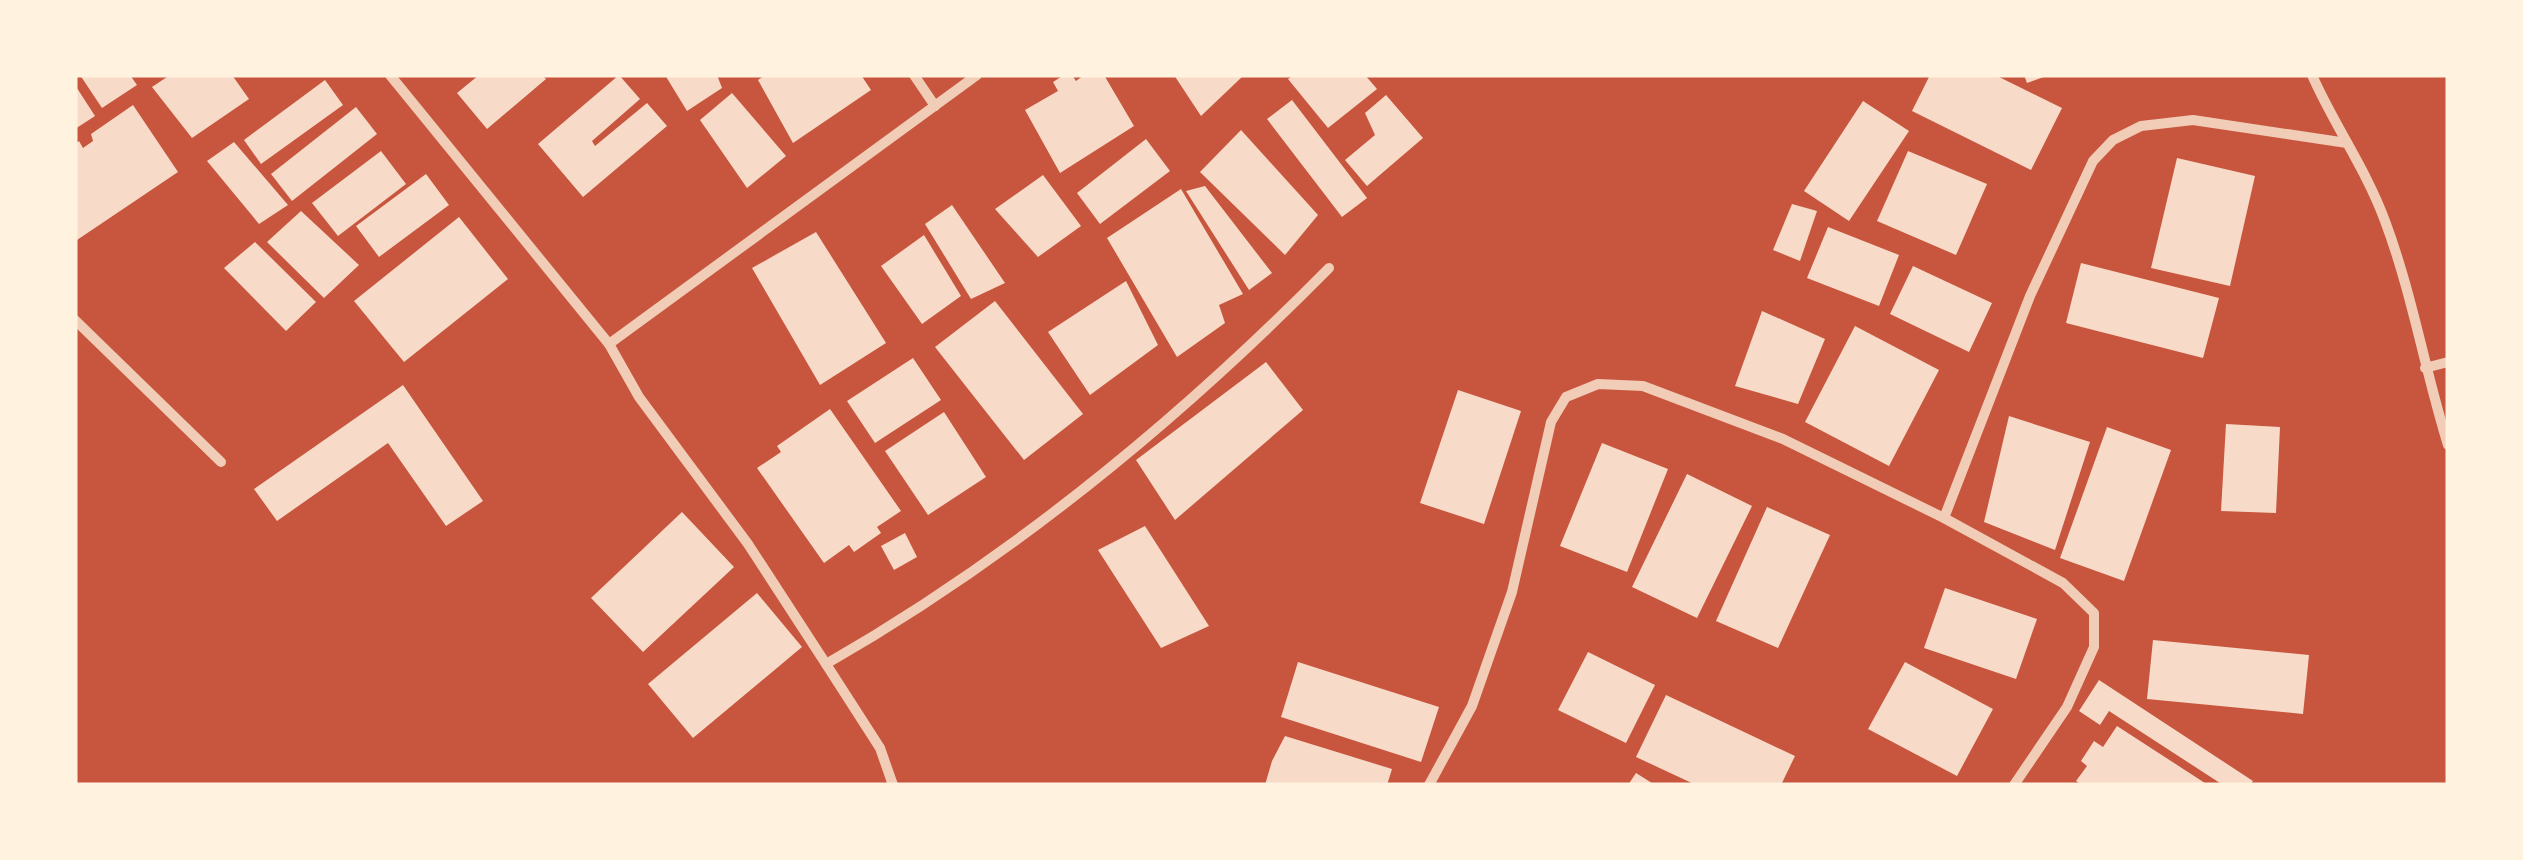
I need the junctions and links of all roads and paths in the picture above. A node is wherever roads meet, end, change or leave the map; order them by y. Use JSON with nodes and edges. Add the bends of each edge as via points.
{"nodes":[{"id":1,"x":390,"y":75,"type":"edge"},
{"id":2,"x":914,"y":75,"type":"edge"},
{"id":3,"x":977,"y":75,"type":"edge"},
{"id":4,"x":2312,"y":75,"type":"edge"},
{"id":5,"x":935,"y":106,"type":"junction"},
{"id":6,"x":2348,"y":143,"type":"junction"},
{"id":7,"x":1329,"y":268,"type":"dead end"},
{"id":8,"x":75,"y":320,"type":"edge"},
{"id":9,"x":609,"y":344,"type":"junction"},
{"id":10,"x":2448,"y":362,"type":"edge"},
{"id":11,"x":2424,"y":368,"type":"junction"},
{"id":12,"x":2448,"y":445,"type":"edge"},
{"id":13,"x":221,"y":462,"type":"dead end"},
{"id":14,"x":1944,"y":518,"type":"junction"},
{"id":15,"x":826,"y":664,"type":"junction"},
{"id":16,"x":893,"y":785,"type":"edge"},
{"id":17,"x":1429,"y":785,"type":"edge"},
{"id":18,"x":2014,"y":785,"type":"edge"}],
"edges":[{"from":1,"to":9,"type":"street"},
{"from":2,"to":5,"type":"street"},
{"from":3,"to":5,"type":"street"},
{"from":4,"to":6,"type":"street"},
{"from":5,"to":9,"type":"street"},
{"from":6,"to":11,"type":"street","via":[[2404,277]]},
{"from":6,"to":14,"type":"street","via":[[2193,120],[2142,126],[2113,140],[2093,161],[2030,296]]},
{"from":7,"to":15,"type":"street","via":[[1212,381],[1064,506],[951,588]]},
{"from":8,"to":13,"type":"street"},
{"from":9,"to":15,"type":"street"},
{"from":10,"to":11,"type":"street"},
{"from":11,"to":12,"type":"street"},
{"from":14,"to":17,"type":"street","via":[[1783,439],[1643,386],[1598,384],[1566,397],[1551,422],[1512,592],[1478,690]]},
{"from":14,"to":18,"type":"street","via":[[2064,583],[2094,613],[2094,648],[2067,706]]},
{"from":15,"to":16,"type":"street","via":[[880,748]]}]}
